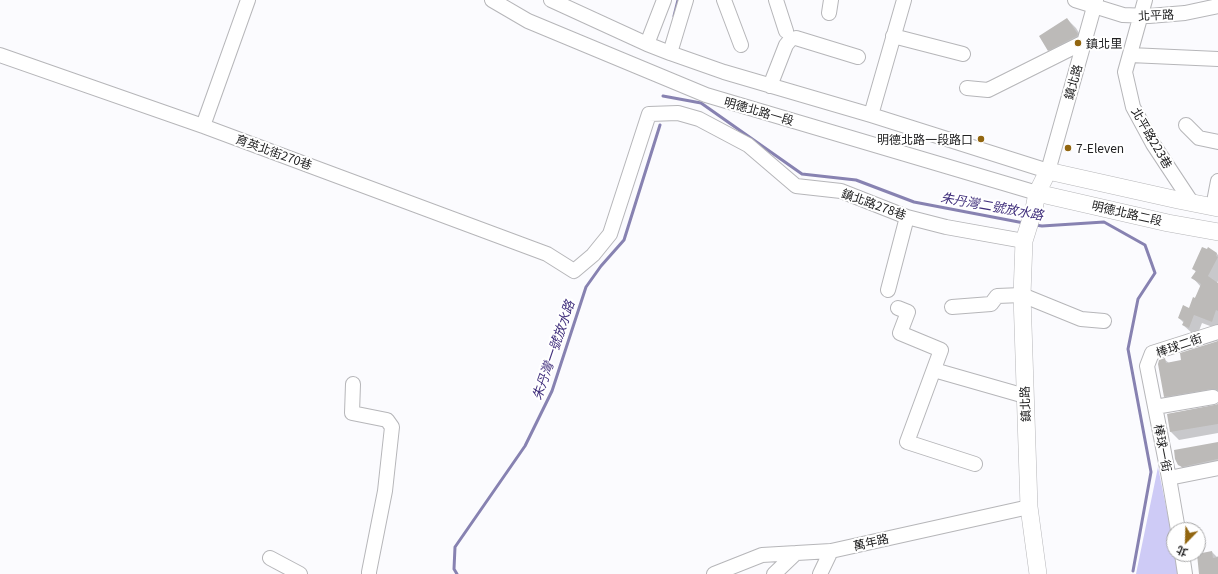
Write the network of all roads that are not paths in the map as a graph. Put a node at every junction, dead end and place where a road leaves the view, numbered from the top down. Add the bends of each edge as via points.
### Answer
1 (248, 0) edge
2 (492, 0) edge
3 (551, 0) edge
4 (664, 0) edge
5 (686, 0) edge
6 (724, 0) edge
7 (776, 0) edge
8 (904, 0) edge
9 (1075, 0) edge
10 (1145, 0) edge
11 (1093, 2) edge
12 (1218, 6) edge
13 (1141, 16) junction
14 (786, 31) dead end
15 (893, 36) junction
16 (1084, 42) junction
17 (647, 44) junction
18 (741, 46) dead end
19 (670, 53) junction
20 (963, 54) dead end
21 (0, 55) edge
22 (1130, 55) junction
23 (858, 57) dead end
24 (1218, 64) edge
25 (770, 86) junction
26 (967, 88) dead end
27 (649, 114) joint
28 (871, 115) junction
29 (1186, 125) dead end
30 (203, 126) junction
31 (1218, 142) edge
32 (1048, 171) junction
33 (1218, 181) edge
34 (1037, 193) junction
35 (1192, 203) junction
36 (1215, 207) edge
37 (907, 217) junction
38 (1218, 232) edge
39 (1026, 237) junction
40 (888, 290) dead end
41 (1022, 295) junction
42 (952, 307) dead end
43 (898, 308) dead end
44 (1104, 321) dead end
45 (1218, 332) edge
46 (1147, 366) joint
47 (934, 370) junction
48 (353, 384) dead end
49 (1024, 396) junction
50 (1213, 397) dead end
51 (1155, 407) junction
52 (975, 464) dead end
53 (1218, 468) edge
54 (1169, 478) junction
55 (1028, 507) junction
56 (1177, 522) edge
57 (832, 551) junction
58 (796, 553) junction
59 (270, 558) dead end
60 (1183, 562) edge
61 (300, 574) edge
62 (369, 574) edge
63 (714, 574) edge
64 (774, 574) edge
65 (820, 574) edge
66 (1038, 574) edge
67 (1185, 574) edge

1 - 30 street
2 - 34 street, 明德北路一段 via 528,21 706,95
3 - 17 street
4 - 17 street
5 - 19 street
6 - 18 street
7 - 14 street
8 - 15 street
9 - 11 street, 北平路
10 - 13 street, 北平路223巷
11 - 13 street, 北平路 via 1123,15
11 - 16 street, 鎮北路
12 - 13 street, 北平路 via 1185,13
13 - 22 street, 北平路223巷
15 - 20 street
15 - 28 street
16 - 26 street via 988,90
16 - 32 street, 鎮北路
17 - 19 street
19 - 25 street
21 - 30 street, 育英北街270巷
22 - 24 street
22 - 35 street, 北平路223巷 via 1125,72 1133,107 1153,144
23 - 25 street via 796,38 791,39 786,45
25 - 28 street
27 - 30 street, 育英北街270巷 via 610,234 593,255 574,271 547,254
27 - 37 street, 鎮北路278巷 via 678,112 699,119 748,145 796,186 841,191
28 - 32 street
29 - 31 street via 1199,138
32 - 34 main road, 鎮北路
32 - 35 main road, 明德北路二段
33 - 36 street
34 - 38 main road, 明德北路二段
34 - 39 main road, 鎮北路
35 - 36 main road, 明德北路二段
37 - 39 street, 鎮北路278巷 via 946,227
37 - 40 street
39 - 41 main road, 鎮北路
41 - 42 street via 997,296 991,304
41 - 44 street via 1081,319
41 - 49 main road, 鎮北路
43 - 47 street via 908,312 900,333 941,350
45 - 46 street, 棒球二街 via 1152,354
46 - 51 street, 棒球一街
47 - 49 street
47 - 52 street via 907,442
48 - 62 street via 352,413 387,420 392,426 385,491
49 - 55 main road, 鎮北路
50 - 51 street
51 - 54 street, 棒球一街
53 - 54 street
54 - 56 street, 棒球一街
55 - 57 street, 萬年路
55 - 66 main road, 鎮北路
57 - 58 street, 萬年路
57 - 65 street
58 - 63 street, 萬年路 via 762,555
58 - 64 street
59 - 61 street
60 - 67 street

